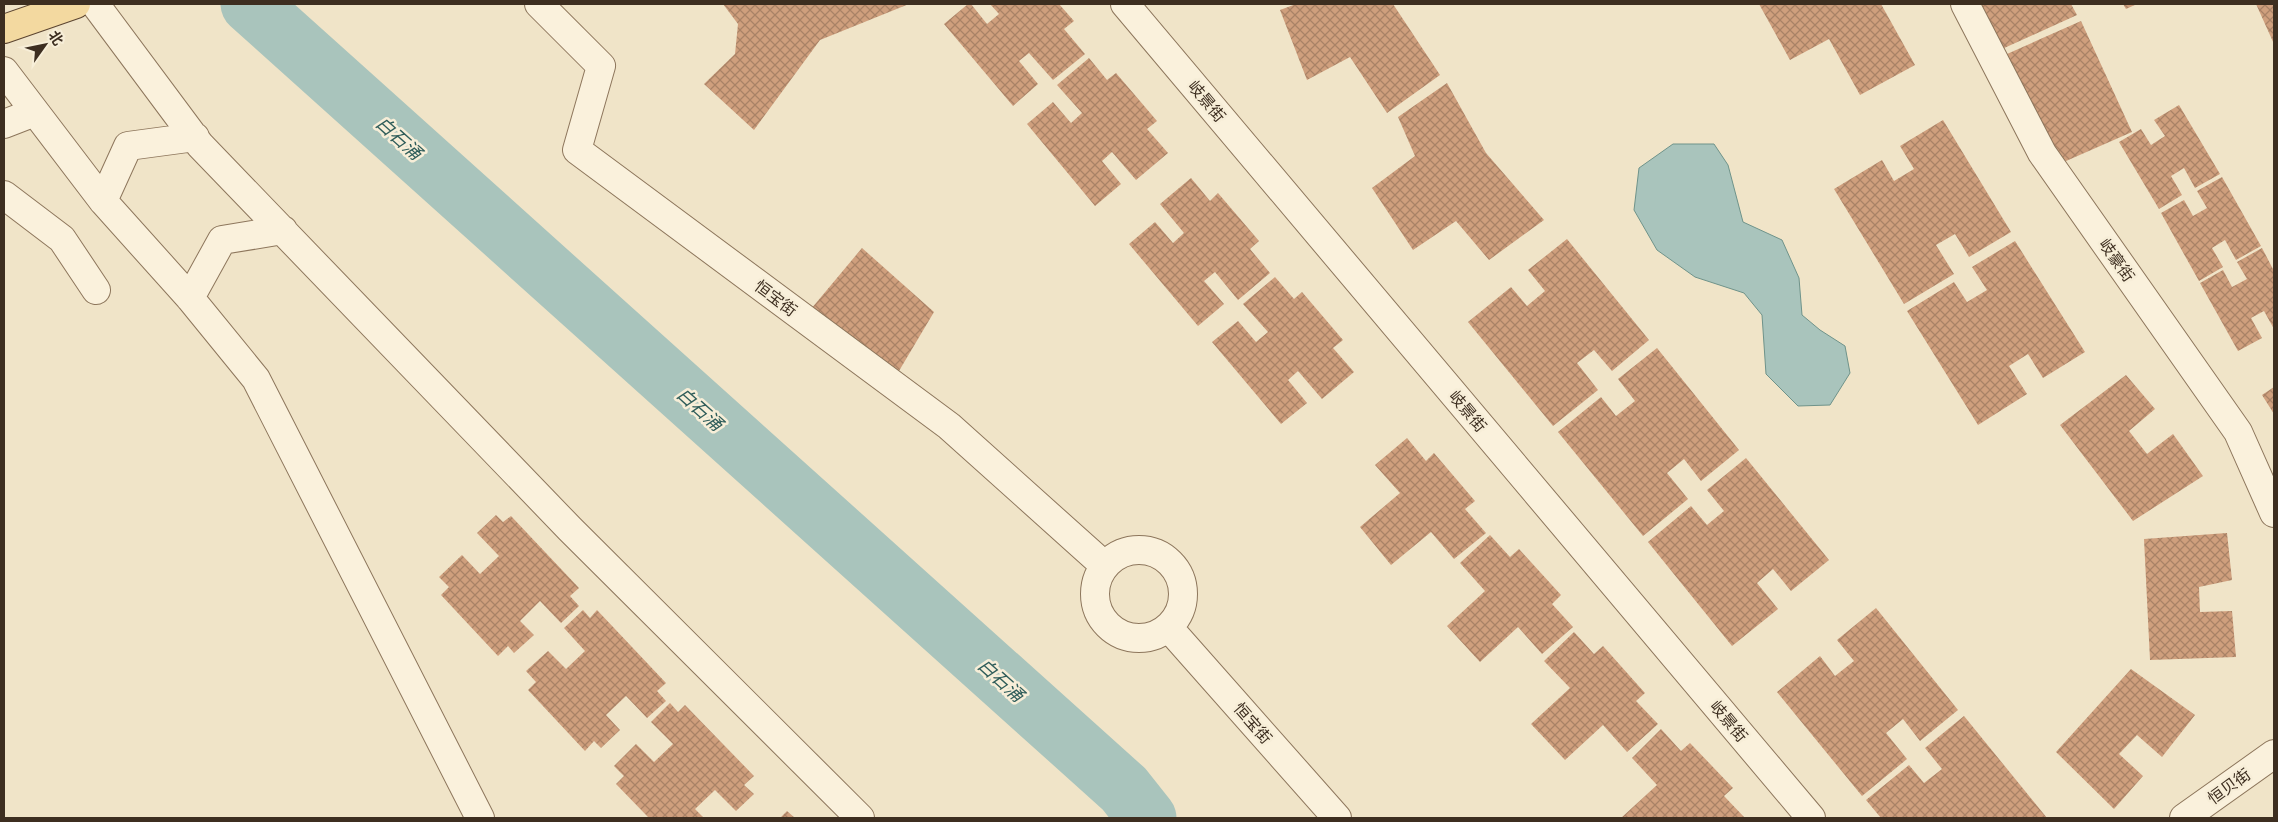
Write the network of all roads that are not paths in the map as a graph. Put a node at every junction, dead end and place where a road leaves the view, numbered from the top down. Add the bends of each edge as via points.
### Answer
1 (76, 4) edge
2 (95, 4) edge
3 (539, 4) edge
4 (1125, 4) edge
5 (1965, 4) edge
6 (4, 29) edge
7 (4, 71) edge
8 (35, 112) junction
9 (4, 124) edge
10 (195, 137) junction
11 (4, 194) edge
12 (103, 201) junction
13 (283, 230) junction
14 (96, 290) dead end
15 (190, 298) junction
16 (2274, 513) edge
17 (1105, 566) junction
18 (1168, 628) junction
19 (2274, 754) edge
20 (1802, 814) edge
21 (480, 818) edge
22 (860, 818) edge
23 (1337, 818) edge
24 (2184, 818) edge

1 - 6 main road
2 - 10 street
3 - 17 street, 恒宝街 via 601,66 577,150 949,426
4 - 20 street, 岐景街
5 - 16 street, 岐豪街 via 2042,153 2238,432
7 - 8 street
8 - 9 street
8 - 12 street
10 - 12 street via 128,146
10 - 13 street
11 - 14 street via 62,239
12 - 15 street
13 - 15 street via 222,240
13 - 22 street via 570,529
15 - 21 street via 256,379
17 - 18 street via 1097,578 1094,593 1097,607 1109,626 1127,637 1142,639 1156,636
17 - 18 street via 1116,556 1144,550 1158,554 1169,563 1183,588 1178,616
18 - 23 street, 恒宝街
19 - 24 street, 恒贝街

